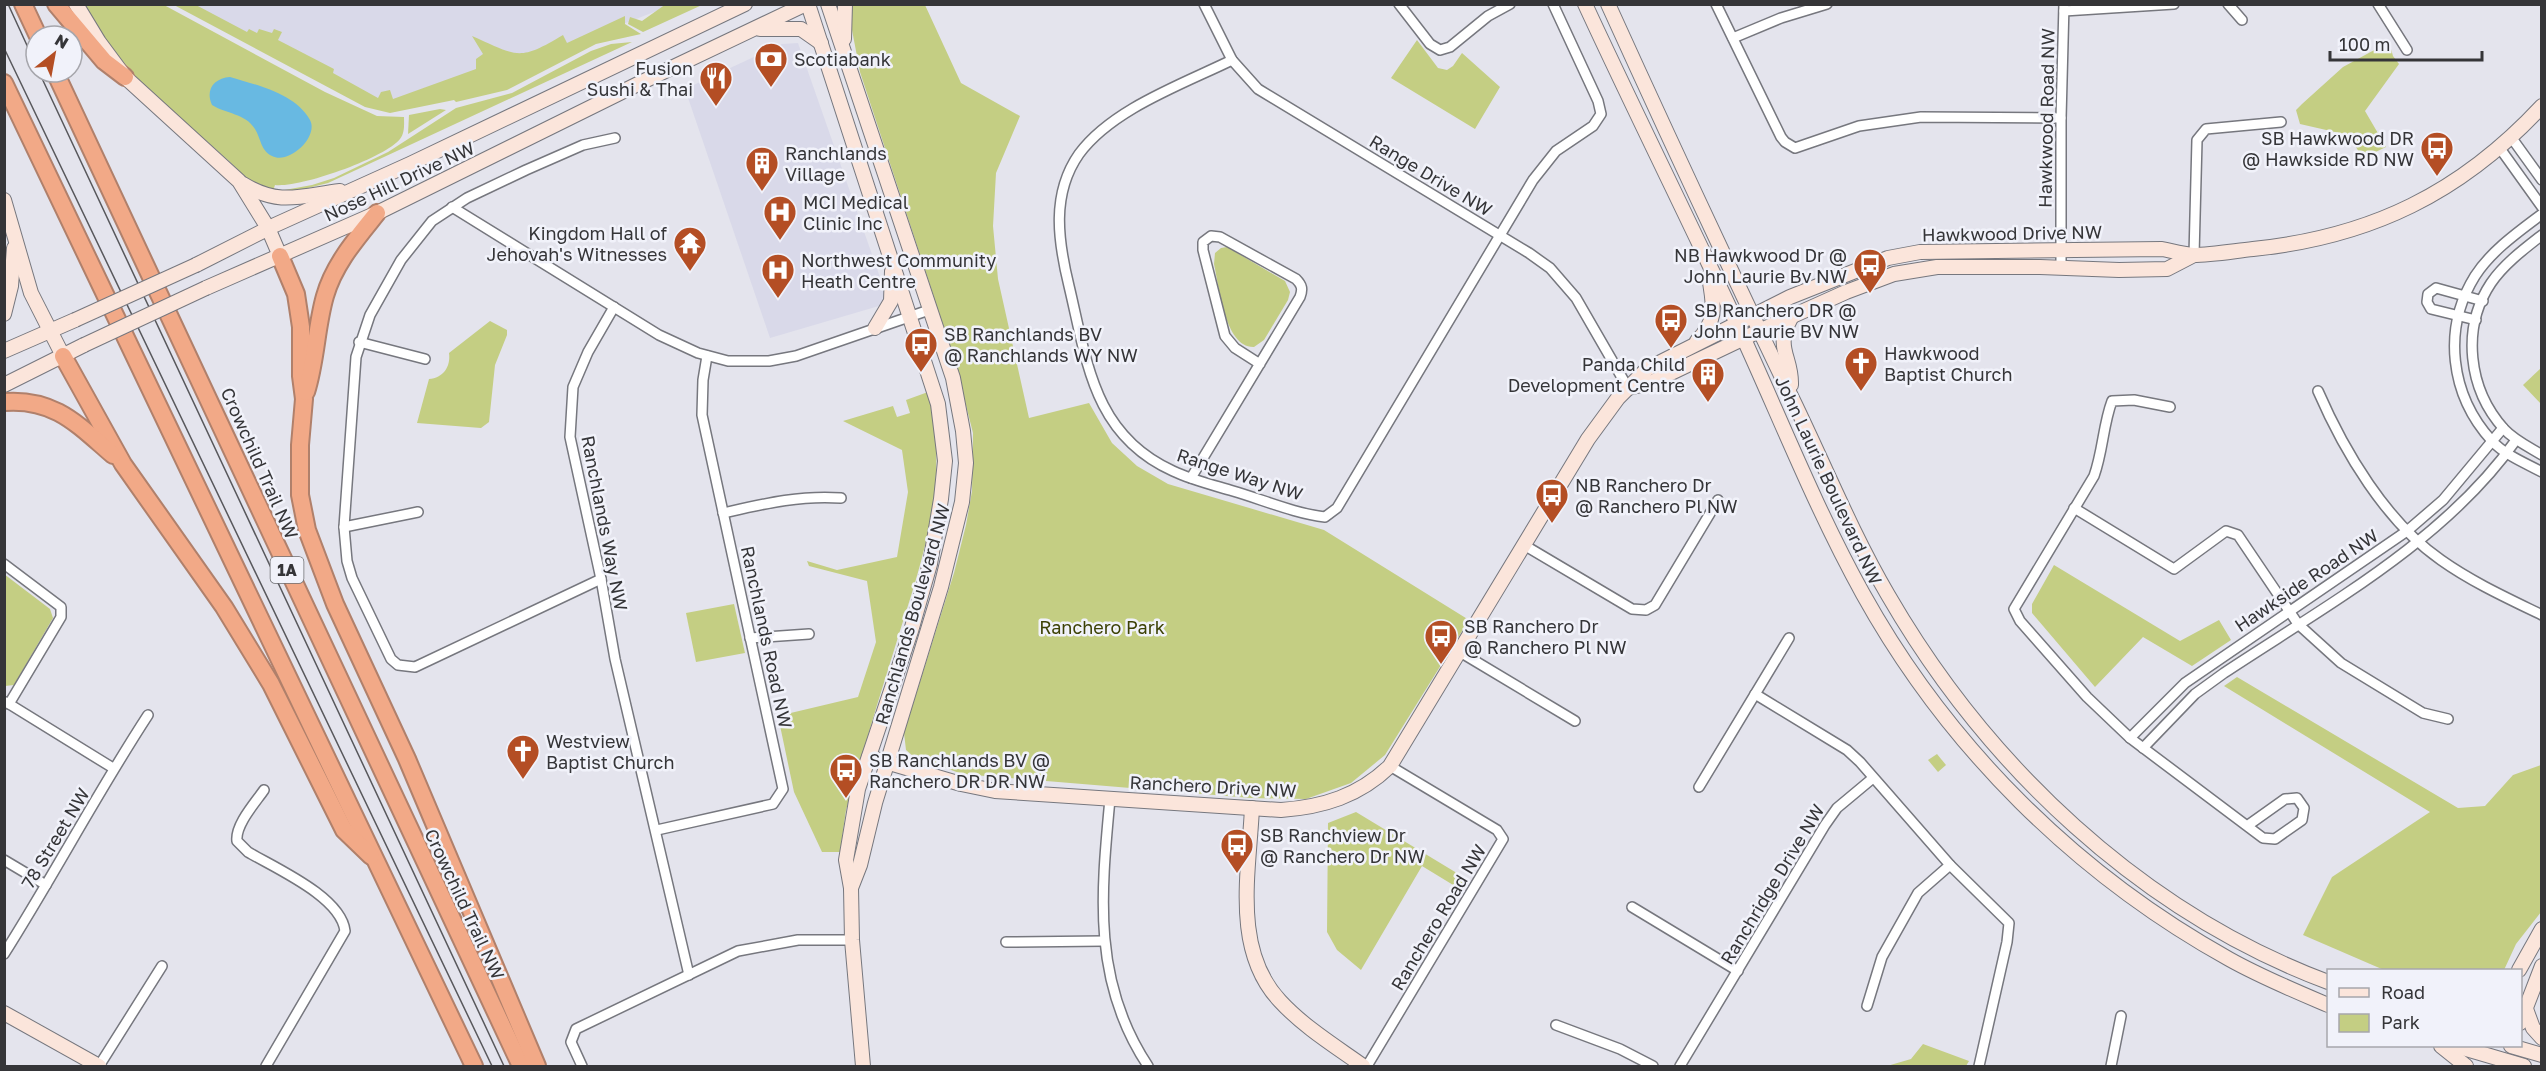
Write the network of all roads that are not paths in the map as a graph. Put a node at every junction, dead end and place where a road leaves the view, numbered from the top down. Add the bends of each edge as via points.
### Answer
1 (23, 4) edge
2 (56, 4) edge
3 (76, 4) edge
4 (736, 4) edge
5 (745, 4) edge
6 (807, 4) edge
7 (828, 4) edge
8 (845, 4) edge
9 (1204, 4) edge
10 (1399, 4) edge
11 (1510, 4) edge
12 (1553, 4) edge
13 (1585, 4) edge
14 (1608, 4) edge
15 (1716, 4) edge
16 (1827, 4) edge
17 (2174, 4) edge
18 (2228, 4) edge
19 (2378, 4) edge
20 (2064, 8) edge
21 (725, 14) junction
22 (2242, 20) dead end
23 (32, 24) edge
24 (752, 30) junction
25 (1733, 38) junction
26 (821, 43) junction
27 (844, 50) junction
28 (2407, 50) dead end
29 (1232, 60) junction
30 (125, 77) junction
31 (4, 83) edge
32 (61, 84) edge
33 (2541, 106) edge
34 (2061, 117) junction
35 (2281, 122) dead end
36 (2511, 137) junction
37 (615, 138) dead end
38 (2499, 147) junction
39 (2541, 180) edge
40 (238, 182) junction
41 (356, 189) junction
42 (4, 200) edge
43 (452, 207) junction
44 (2541, 207) edge
45 (377, 213) junction
46 (2541, 214) edge
47 (268, 228) junction
48 (14, 234) junction
49 (2541, 235) edge
50 (1500, 236) junction
51 (2061, 249) junction
52 (2194, 255) junction
53 (280, 256) junction
54 (1888, 258) junction
55 (1706, 259) junction
56 (892, 260) junction
57 (2061, 267) junction
58 (1894, 274) junction
59 (2464, 295) junction
60 (2483, 301) junction
61 (614, 307) junction
62 (929, 310) junction
63 (4, 314) edge
64 (2457, 315) junction
65 (1752, 316) junction
66 (911, 317) junction
67 (1791, 318) junction
68 (2476, 320) junction
69 (1737, 324) junction
70 (875, 328) junction
71 (51, 331) junction
72 (1759, 331) junction
73 (1743, 339) junction
74 (359, 342) junction
75 (1693, 345) junction
76 (4, 351) edge
77 (63, 356) junction
78 (707, 356) junction
79 (424, 359) dead end
80 (1260, 364) junction
81 (4, 385) edge
82 (1628, 388) junction
83 (2318, 391) dead end
84 (1790, 393) junction
85 (304, 399) junction
86 (4, 402) edge
87 (2170, 407) dead end
88 (2503, 428) junction
89 (2516, 440) junction
90 (2492, 441) junction
91 (2506, 453) junction
92 (2541, 455) edge
93 (123, 464) junction
94 (2541, 472) edge
95 (1191, 478) junction
96 (841, 498) dead end
97 (1718, 500) dead end
98 (2074, 508) junction
99 (418, 512) dead end
100 (723, 513) junction
101 (344, 527) junction
102 (2407, 531) junction
103 (2420, 542) junction
104 (1524, 545) junction
105 (4, 564) edge
106 (601, 579) junction
107 (2289, 611) junction
108 (2541, 615) edge
109 (2298, 624) junction
110 (809, 634) dead end
111 (750, 638) junction
112 (1789, 638) dead end
113 (1460, 652) junction
114 (1755, 694) junction
115 (7, 702) edge
116 (148, 716) dead end
117 (2448, 719) dead end
118 (1575, 722) dead end
119 (2130, 738) junction
120 (2144, 748) junction
121 (869, 757) junction
122 (888, 762) junction
123 (1390, 766) junction
124 (113, 768) junction
125 (1873, 777) junction
126 (1699, 787) dead end
127 (264, 790) dead end
128 (1110, 799) junction
129 (1252, 808) junction
130 (2247, 826) junction
131 (657, 830) junction
132 (4, 860) edge
133 (378, 863) junction
134 (1950, 865) junction
135 (46, 885) junction
136 (851, 888) junction
137 (1632, 908) dead end
138 (2541, 928) edge
139 (852, 940) junction
140 (1104, 941) junction
141 (1006, 942) dead end
142 (4, 954) edge
143 (162, 966) dead end
144 (2541, 966) edge
145 (2520, 969) edge
146 (1738, 971) junction
147 (689, 975) junction
148 (2327, 982) edge
149 (1867, 1005) dead end
150 (2327, 1005) edge
151 (2526, 1009) junction
152 (4, 1013) edge
153 (2121, 1016) dead end
154 (2522, 1018) edge
155 (1556, 1024) dead end
156 (2541, 1038) edge
157 (2441, 1047) edge
158 (2459, 1047) edge
159 (2512, 1047) edge
160 (2515, 1047) edge
161 (2541, 1055) edge
162 (2488, 1056) edge
163 (2506, 1064) edge
164 (99, 1066) edge
165 (266, 1066) edge
166 (474, 1066) edge
167 (521, 1066) edge
168 (537, 1066) edge
169 (582, 1066) edge
170 (864, 1066) edge
171 (1148, 1066) edge
172 (1365, 1066) edge
173 (1653, 1066) edge
174 (1680, 1066) edge
175 (1979, 1066) edge
176 (2111, 1066) edge
177 (2466, 1066) edge
178 (2524, 1066) edge

1 - 23 highway
2 - 30 highway via 104,61
3 - 30 main road
4 - 21 main road
5 - 21 main road, Nose Hill Drive NW
6 - 24 main road, Nose Hill Drive NW
6 - 26 main road, Ranchlands Boulevard NW
7 - 27 main road, Ranchlands Boulevard NW
8 - 27 main road
9 - 29 street, Range Drive NW
10 - 11 street via 1430,44 1440,50
12 - 50 street, Range Way NW via 1601,114 1593,126 1566,142 1544,165
13 - 55 main road, John Laurie Boulevard NW
14 - 65 main road, John Laurie Boulevard NW
15 - 25 street
16 - 25 street
17 - 20 street
18 - 22 street
19 - 28 street
20 - 34 street, Hawkwood Road NW
21 - 41 main road, Nose Hill Drive NW
24 - 26 main road via 801,29
24 - 45 main road, Nose Hill Drive NW
25 - 34 street via 1781,137 1796,148 1859,126 1922,117
26 - 56 main road, Ranchlands Boulevard NW
27 - 62 main road, Ranchlands Boulevard NW
29 - 50 street, Range Drive NW via 1251,83 1271,98
29 - 95 street, Range Way NW via 1127,112 1097,134 1079,154 1059,206 1060,251 1100,402 1125,438 1139,450
30 - 40 main road
31 - 133 highway, 1A
32 - 167 highway, Crowchild Trail NW / 1A
33 - 36 main road, Hawkwood Drive NW
34 - 51 street, Hawkwood Road NW
35 - 52 street via 2206,129 2197,140
36 - 38 main road, Hawkwood Drive NW
36 - 39 street
37 - 43 street via 583,145
38 - 44 street
38 - 52 main road, Hawkwood Drive NW via 2447,187 2392,215 2330,237
40 - 41 main road via 274,198
40 - 47 main road
41 - 47 main road, Nose Hill Drive NW
42 - 48 main road
43 - 61 street
43 - 74 street via 432,221 401,260
45 - 53 main road, Nose Hill Drive NW
45 - 85 highway via 343,256 325,295
46 - 59 street via 2486,263
47 - 53 main road
47 - 71 main road, Nose Hill Drive NW, bridge
48 - 63 main road via 11,286
48 - 71 main road via 31,294
49 - 60 street via 2491,283
50 - 82 street, Range Drive NW via 1543,263 1567,286
50 - 95 street, Range Way NW via 1332,513 1318,516
51 - 52 main road, Hawkwood Drive NW via 2162,249
51 - 54 main road, Hawkwood Drive NW via 1941,250
51 - 57 street, Hawkwood Road NW
52 - 57 main road, Hawkwood Drive NW via 2167,269
53 - 77 main road, Nose Hill Drive NW, bridge
53 - 85 highway via 296,294
54 - 58 main road
54 - 65 main road, Hawkwood Drive NW
55 - 69 main road, John Laurie Boulevard NW
55 - 75 main road via 1713,314 1705,333
56 - 66 main road, Ranchlands Boulevard NW
56 - 70 main road via 891,301
57 - 58 main road, Hawkwood Drive NW via 1937,267
58 - 67 main road, Hawkwood Drive NW
59 - 60 street
59 - 64 street
59 - 64 street via 2436,288 2427,298 2431,309
60 - 68 street
61 - 78 street via 676,344
61 - 106 street, Ranchlands Way NW via 580,368 571,399 574,466
62 - 66 street
62 - 122 main road, Ranchlands Boulevard NW via 953,378 966,462 962,502 941,586
64 - 68 street
64 - 90 street via 2453,353 2456,373 2464,396
65 - 69 main road, Hawkwood Drive NW
65 - 72 main road, John Laurie Boulevard NW
66 - 70 street
66 - 121 main road, Ranchlands Boulevard NW via 938,404 945,461 930,564
67 - 72 main road, Hawkwood Drive NW
67 - 84 main road via 1783,335
68 - 88 street via 2472,356 2475,378
69 - 73 main road, John Laurie Boulevard NW
69 - 75 main road, Ranchero Drive NW
70 - 78 street via 796,356 769,361 744,363
71 - 76 main road, Nose Hill Drive NW
71 - 77 main road
72 - 73 main road, Hawkwood Drive NW
72 - 84 main road, John Laurie Boulevard NW
73 - 82 main road via 1650,383
73 - 150 main road, John Laurie Boulevard NW via 1838,547 1865,597 1925,690 1970,747 2047,829 2140,903 2230,959
74 - 79 street
74 - 101 street
75 - 82 main road, Ranchero Drive NW via 1647,369
77 - 81 main road, Nose Hill Drive NW
77 - 93 highway
78 - 100 street, Ranchlands Road NW via 702,415
80 - 80 street via 1300,297 1300,283 1220,237 1208,237 1203,250 1225,336 1235,348
80 - 95 street
82 - 104 main road, Ranchero Drive NW via 1588,439
83 - 102 street via 2336,432 2391,514
84 - 148 main road, John Laurie Boulevard NW via 1862,549 1918,645 2026,780 2104,852 2153,888 2257,950
85 - 168 highway via 300,495 307,530 335,604
86 - 93 highway via 39,405 66,415
87 - 98 street via 2134,400 2112,401 2094,476
88 - 89 street
88 - 90 street, Hawkside Road NW
89 - 91 street, Hawkside Road NW
89 - 92 street
90 - 91 street
90 - 102 street, Hawkside Road NW via 2443,500
91 - 94 street
91 - 103 street, Hawkside Road NW
93 - 133 highway via 224,607 271,684 344,830
96 - 100 street via 786,499
97 - 104 street via 1655,605 1646,610 1632,609
98 - 107 street via 2174,569 2226,531 2238,535
98 - 119 street via 2014,609 2020,621 2087,697
99 - 101 street
100 - 111 street, Ranchlands Road NW
101 - 106 street via 352,578 391,659 406,667 415,667
102 - 103 street
102 - 107 street, Hawkside Road NW
103 - 108 street via 2478,582
103 - 109 street, Hawkside Road NW
104 - 113 main road, Ranchero Drive NW
105 - 115 street via 61,607 61,617
106 - 131 street, Ranchlands Way NW via 615,659
107 - 109 street
107 - 119 street, Hawkside Road NW via 2185,683
109 - 117 street via 2341,663 2423,713
109 - 120 street, Hawkside Road NW via 2195,694
110 - 111 street
111 - 131 street, Ranchlands Road NW via 782,794 773,804
112 - 114 street
113 - 118 street
113 - 123 main road, Ranchero Drive NW
114 - 125 street via 1846,750
114 - 126 street
115 - 124 street
116 - 124 street, 78 Street NW
119 - 120 street
120 - 130 street
121 - 122 main road, Ranchero Drive NW
121 - 136 main road, Ranchlands Boulevard NW via 849,832 846,860
122 - 128 main road, Ranchero Drive NW via 981,789
122 - 136 main road, Ranchlands Boulevard NW
123 - 129 main road, Ranchero Drive NW via 1364,786 1322,806
123 - 172 street, Ranchero Road NW via 1497,830 1503,839
124 - 135 street, 78 Street NW
125 - 134 street
125 - 146 street, Ranchridge Drive NW via 1837,808 1825,825
127 - 165 street via 240,828 237,841 248,852 329,901 340,915 345,931
128 - 129 main road, Ranchero Drive NW
128 - 140 street via 1103,873
129 - 172 main road via 1247,923 1258,969 1294,1015
130 - 130 street via 2263,838 2275,839 2302,820 2304,808 2297,798 2284,798
131 - 147 street, Ranchlands Way NW
132 - 135 street
133 - 166 highway, 1A
134 - 149 street via 1918,893 1882,957
134 - 175 street via 2009,923
135 - 142 street, 78 Street NW
136 - 139 main road, Ranchlands Boulevard NW
137 - 146 street
138 - 145 main road
139 - 147 street via 798,940 753,947
139 - 170 main road, Ranchlands Boulevard NW
140 - 141 street
140 - 171 street via 1107,969 1120,1010
143 - 164 street
144 - 151 main road
146 - 174 street, Ranchridge Drive NW
147 - 169 street via 576,1029 571,1042
151 - 154 main road
151 - 156 main road
152 - 164 main road
153 - 176 street
155 - 173 street
157 - 177 main road
158 - 162 main road
159 - 163 main road
160 - 161 main road
162 - 163 main road
163 - 178 main road

